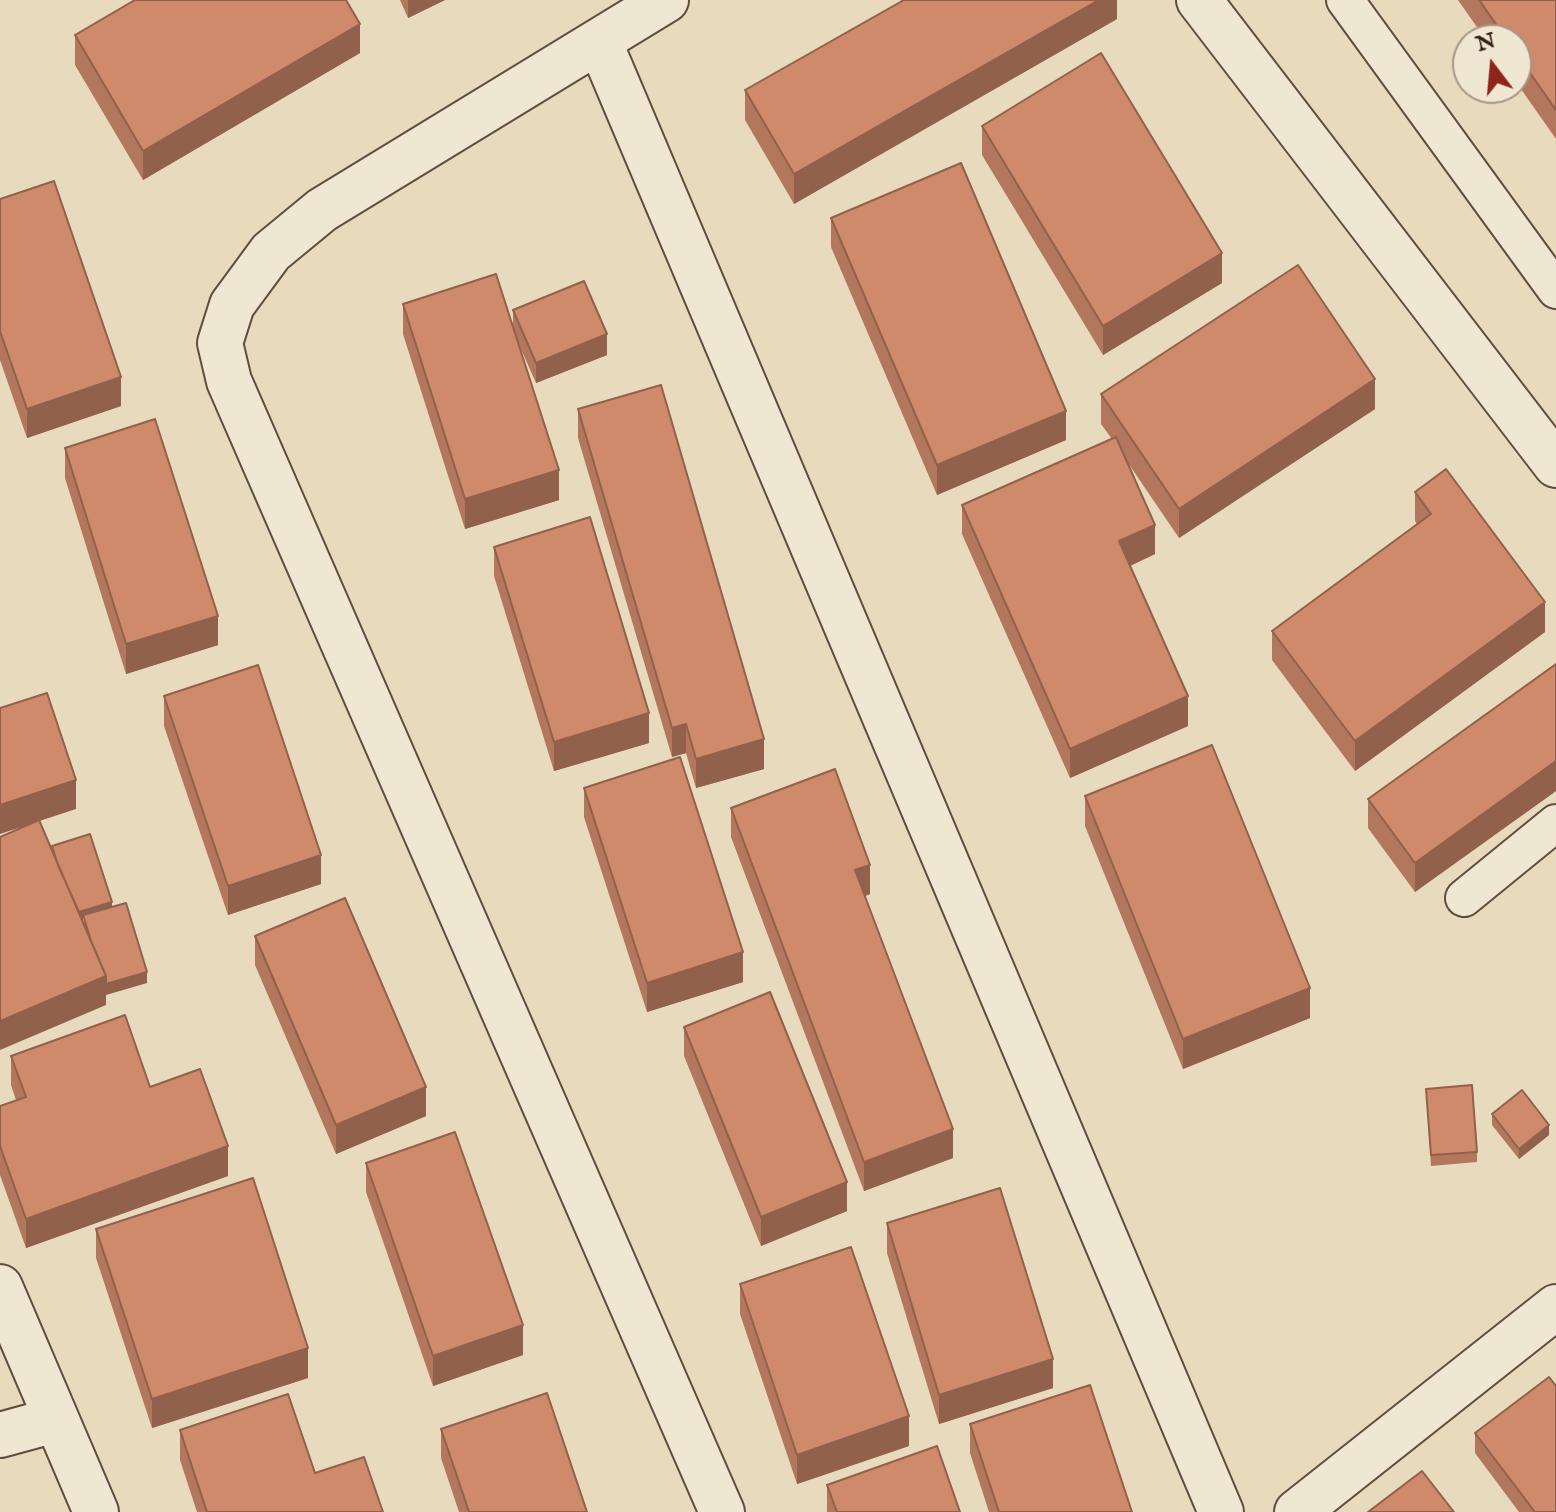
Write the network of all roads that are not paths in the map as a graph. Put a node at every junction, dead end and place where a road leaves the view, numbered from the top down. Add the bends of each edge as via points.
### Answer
1 (666, 0) edge
2 (1199, 0) edge
3 (1345, 0) edge
4 (600, 43) junction
5 (1556, 290) edge
6 (1556, 465) edge
7 (1556, 823) edge
8 (1464, 898) dead end
9 (0, 1287) edge
10 (1556, 1307) edge
11 (55, 1420) junction
12 (0, 1435) edge
13 (96, 1512) edge
14 (722, 1512) edge
15 (1221, 1512) edge
16 (1297, 1512) edge

1 - 4 street
2 - 6 street
3 - 5 lane
4 - 14 street via 322,210 271,252 232,305 220,343 229,381
4 - 15 street
7 - 8 lane
9 - 11 street
10 - 16 street
11 - 12 street
11 - 13 street

